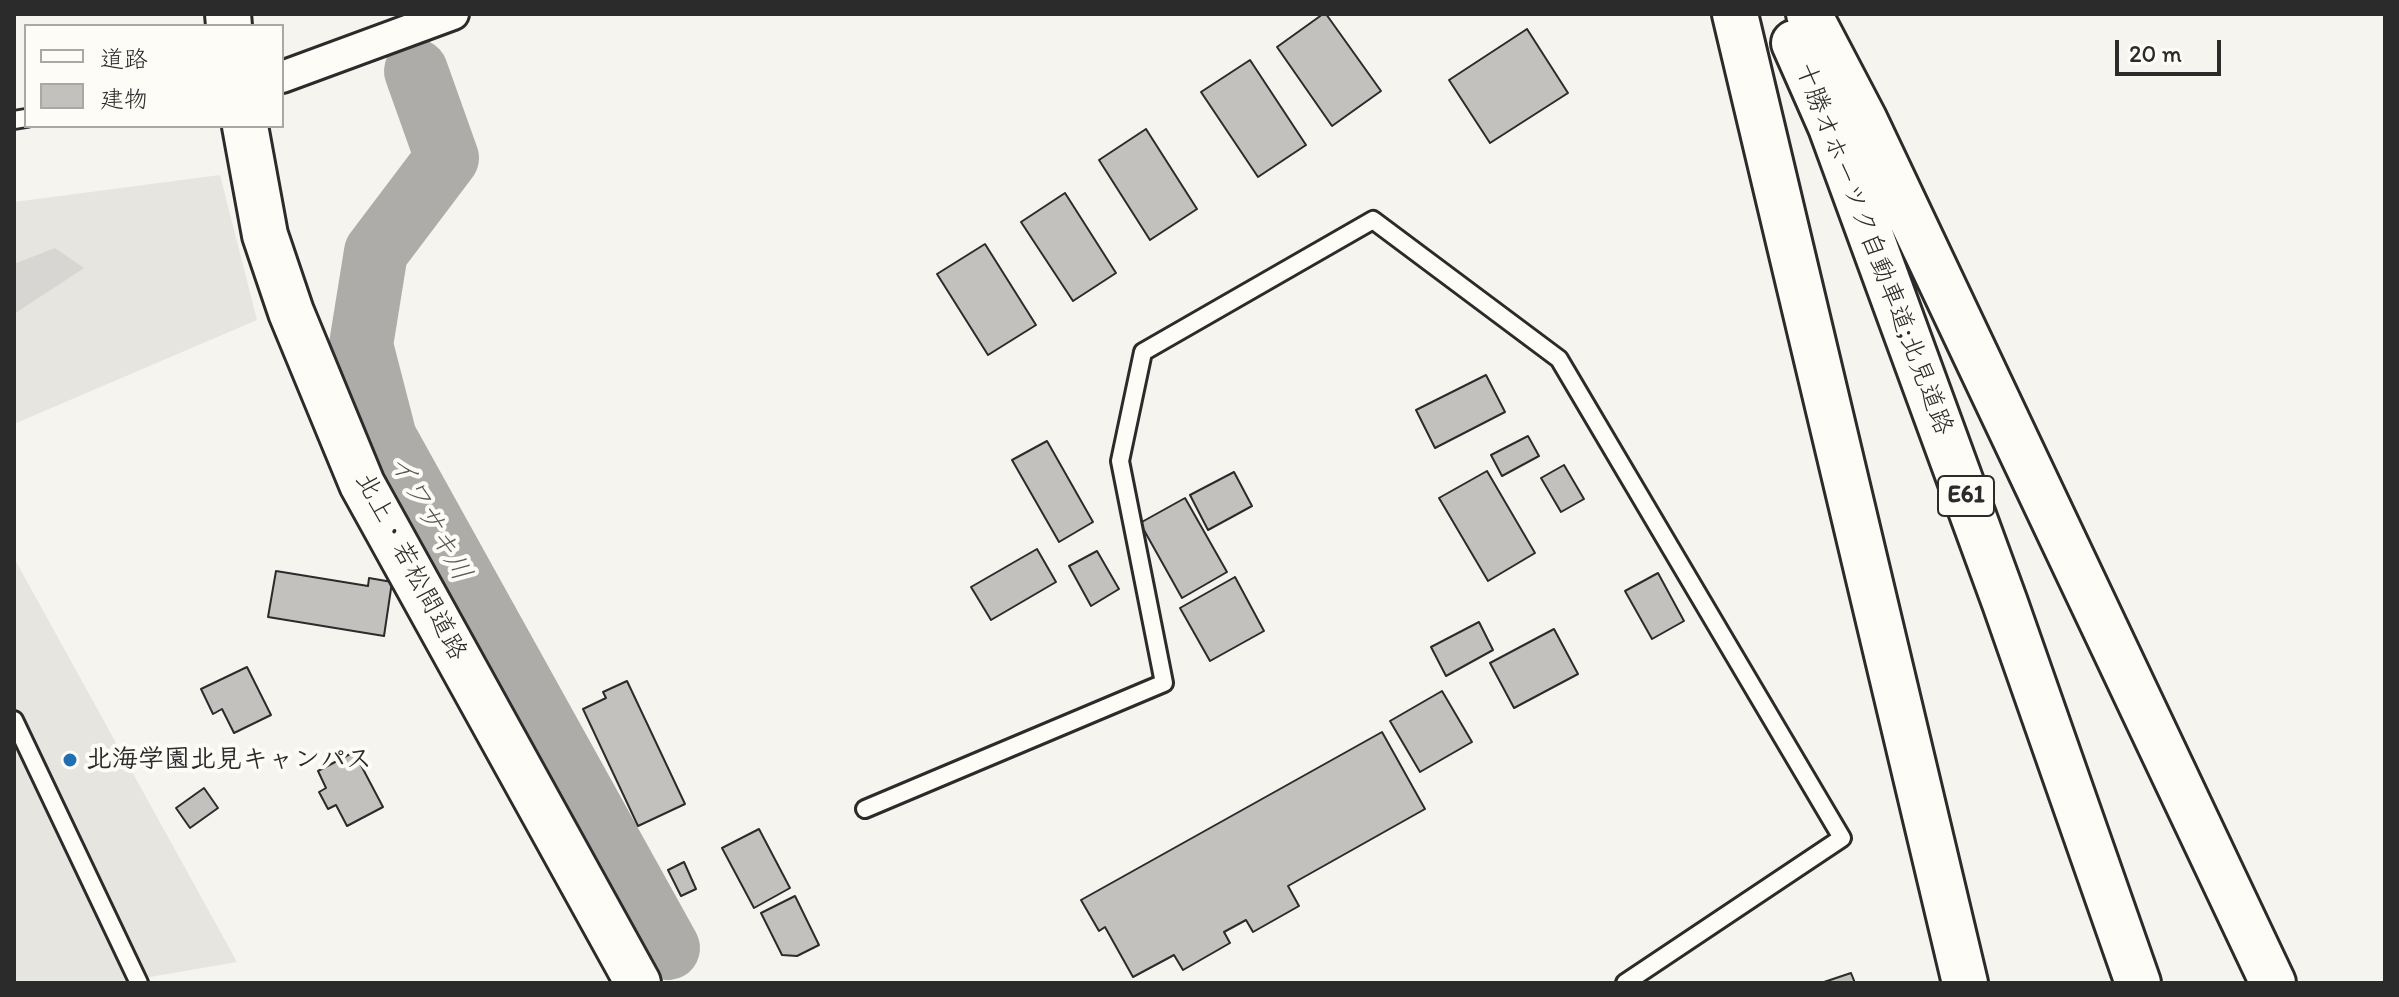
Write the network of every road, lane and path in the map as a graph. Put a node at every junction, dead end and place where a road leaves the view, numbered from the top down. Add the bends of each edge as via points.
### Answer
1 (453, 14) edge
2 (1735, 14) edge
3 (1781, 14) edge
4 (1809, 14) edge
5 (284, 76) edge
6 (245, 128) edge
7 (14, 720) edge
8 (865, 809) dead end
9 (139, 983) edge
10 (638, 983) edge
11 (1625, 983) edge
12 (1965, 983) edge
13 (2138, 983) edge
14 (2273, 983) edge

1 - 5 street
2 - 12 main road
3 - 13 main road, 十勝オホーツク自動車道;北見道路 / E61 via 1831,127
4 - 14 main road via 1864,119
6 - 10 main road, 北上・若松間道路 via 265,235 362,484
7 - 9 lane
8 - 11 lane via 1164,683 1120,461 1143,352 1373,220 1559,359 1842,838

